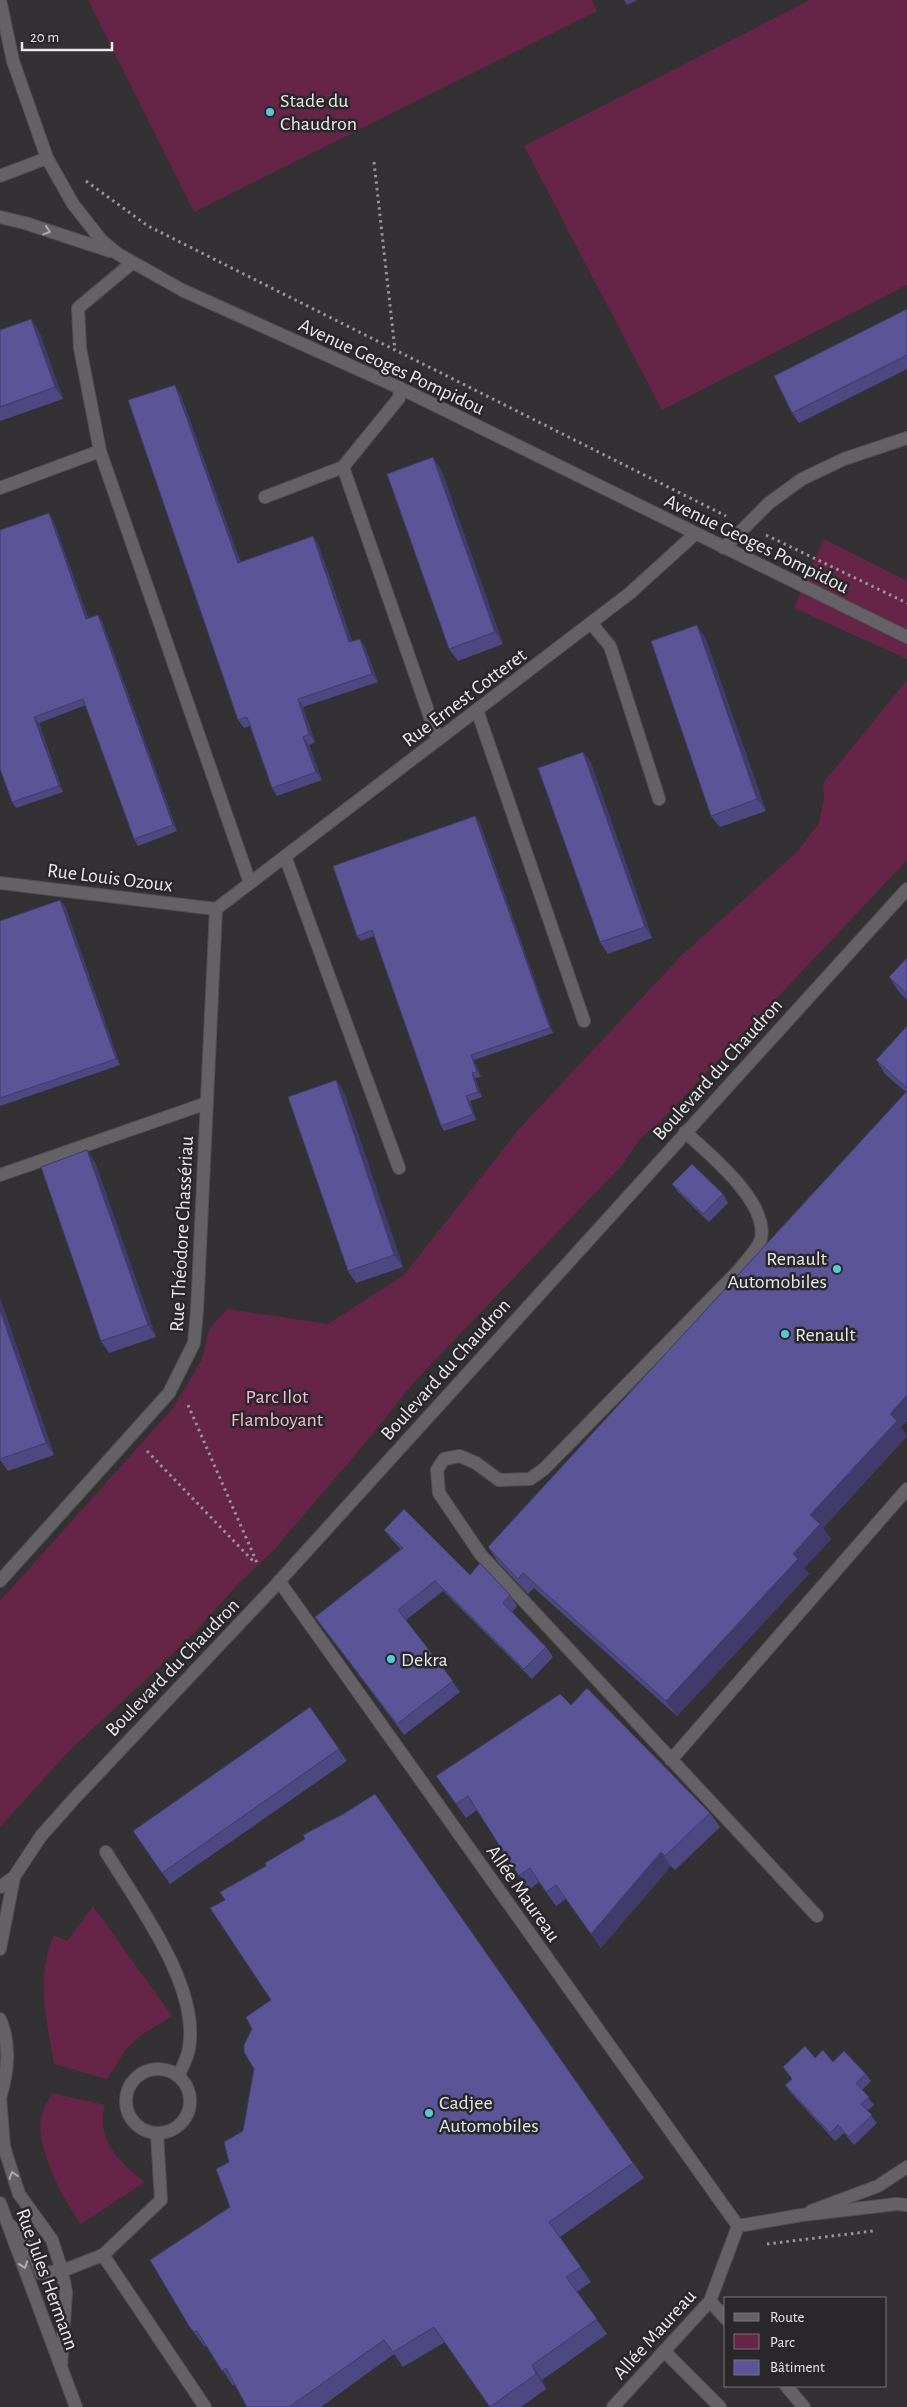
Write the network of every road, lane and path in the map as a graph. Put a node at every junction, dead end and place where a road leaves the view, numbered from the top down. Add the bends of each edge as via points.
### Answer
1 (0, 0) edge
2 (47, 158) junction
3 (374, 162) dead end
4 (0, 176) edge
5 (82, 177) dead end
6 (0, 218) edge
7 (118, 254) junction
8 (132, 263) junction
9 (395, 351) junction
10 (400, 388) junction
11 (907, 438) edge
12 (100, 451) junction
13 (343, 467) junction
14 (0, 488) edge
15 (265, 497) dead end
16 (746, 526) junction
17 (695, 534) junction
18 (724, 548) junction
19 (907, 603) edge
20 (591, 623) junction
21 (907, 637) edge
22 (477, 710) junction
23 (438, 740) junction
24 (659, 800) dead end
25 (286, 856) junction
26 (0, 883) edge
27 (250, 883) junction
28 (907, 889) edge
29 (216, 909) junction
30 (584, 1021) dead end
31 (207, 1104) junction
32 (685, 1132) junction
33 (399, 1168) dead end
34 (0, 1175) edge
35 (177, 1380) junction
36 (132, 1435) junction
37 (907, 1489) edge
38 (0, 1581) edge
39 (279, 1581) junction
40 (671, 1760) junction
41 (106, 1852) dead end
42 (14, 1877) junction
43 (0, 1886) edge
44 (817, 1916) dead end
45 (0, 1949) edge
46 (0, 2019) edge
47 (178, 2076) junction
48 (0, 2097) edge
49 (156, 2134) junction
50 (907, 2168) edge
51 (0, 2203) edge
52 (907, 2205) edge
53 (802, 2215) junction
54 (8, 2223) junction
55 (738, 2226) junction
56 (878, 2230) dead end
57 (772, 2245) dead end
58 (104, 2255) junction
59 (62, 2271) junction
60 (710, 2301) junction
61 (724, 2317) edge
62 (664, 2351) junction
63 (61, 2367) junction
64 (787, 2387) edge
65 (76, 2407) edge
66 (205, 2407) edge
67 (613, 2407) edge
68 (720, 2407) edge
69 (804, 2407) edge

1 - 2 street, Avenue Geoges Pompidou via 13,61
2 - 4 street
2 - 7 street, Avenue Geoges Pompidou via 72,204 102,241
3 - 9 path
5 - 9 path via 148,226
6 -> 7 street via 25,223
7 - 8 street, Avenue Geoges Pompidou
8 - 10 street, Avenue Geoges Pompidou via 182,290
8 - 12 street via 78,308 80,348
9 - 16 path
10 - 13 street via 399,398
10 - 17 street, Avenue Geoges Pompidou
11 - 16 street via 802,479 769,503
12 - 14 street
12 - 27 street
13 - 15 street
13 - 23 street
16 - 18 street
16 - 19 path
17 - 18 street, Avenue Geoges Pompidou
17 - 20 street, Rue Ernest Cotteret via 630,593
18 - 21 street, Avenue Geoges Pompidou
20 - 22 street, Rue Ernest Cotteret
20 - 24 street via 610,646
22 - 23 street, Rue Ernest Cotteret
22 - 30 street
23 - 25 street, Rue Ernest Cotteret
25 - 27 street, Rue Ernest Cotteret
25 - 33 street
26 - 29 street, Rue Louis Ozoux
27 - 29 street, Rue Ernest Cotteret
28 - 32 street, Boulevard du Chaudron
29 - 31 street, Rue Théodore Chassériau
31 - 34 street
31 - 35 street, Rue Théodore Chassériau via 194,1343
32 - 39 street, Boulevard du Chaudron
32 - 40 street via 724,1166 753,1205 761,1226 760,1240 739,1270 544,1469 530,1479 498,1480 476,1462 460,1456 444,1459 437,1470 439,1493 481,1555
35 - 36 street, Rue Théodore Chassériau
35 - 36 path via 258,1565
36 - 38 street, Rue Théodore Chassériau
37 - 40 street
39 - 42 street, Boulevard du Chaudron via 72,1800 41,1836
39 - 55 street, Allée Maureau
40 - 44 street
41 - 47 street via 180,1981 189,2010 189,2048
42 - 43 street, Boulevard du Chaudron
42 - 45 street, Boulevard du Chaudron
46 - 48 street, Rue Jules Hermann via 8,2064
47 - 49 street via 189,2095 185,2118 173,2129
47 - 49 street via 158,2069 147,2071 138,2076 127,2095 126,2106 136,2125
59 -> 48 street, Rue Jules Hermann via 52,2240 19,2194 4,2147
49 - 58 street via 161,2200
50 - 53 street via 878,2186
51 - 54 street, Rue Jules Hermann
52 - 53 street
53 - 55 street
54 - 59 street via 36,2257 41,2273
54 -> 63 street, Rue Jules Hermann
55 - 60 street, Allée Maureau
56 - 57 path
58 - 59 street
58 - 66 street
59 - 63 street, Rue Jules Hermann via 66,2292
60 - 61 street
60 - 62 street, Allée Maureau
62 - 67 street, Allée Maureau
62 - 68 street
63 - 65 street, Rue Jules Hermann
64 - 69 street

